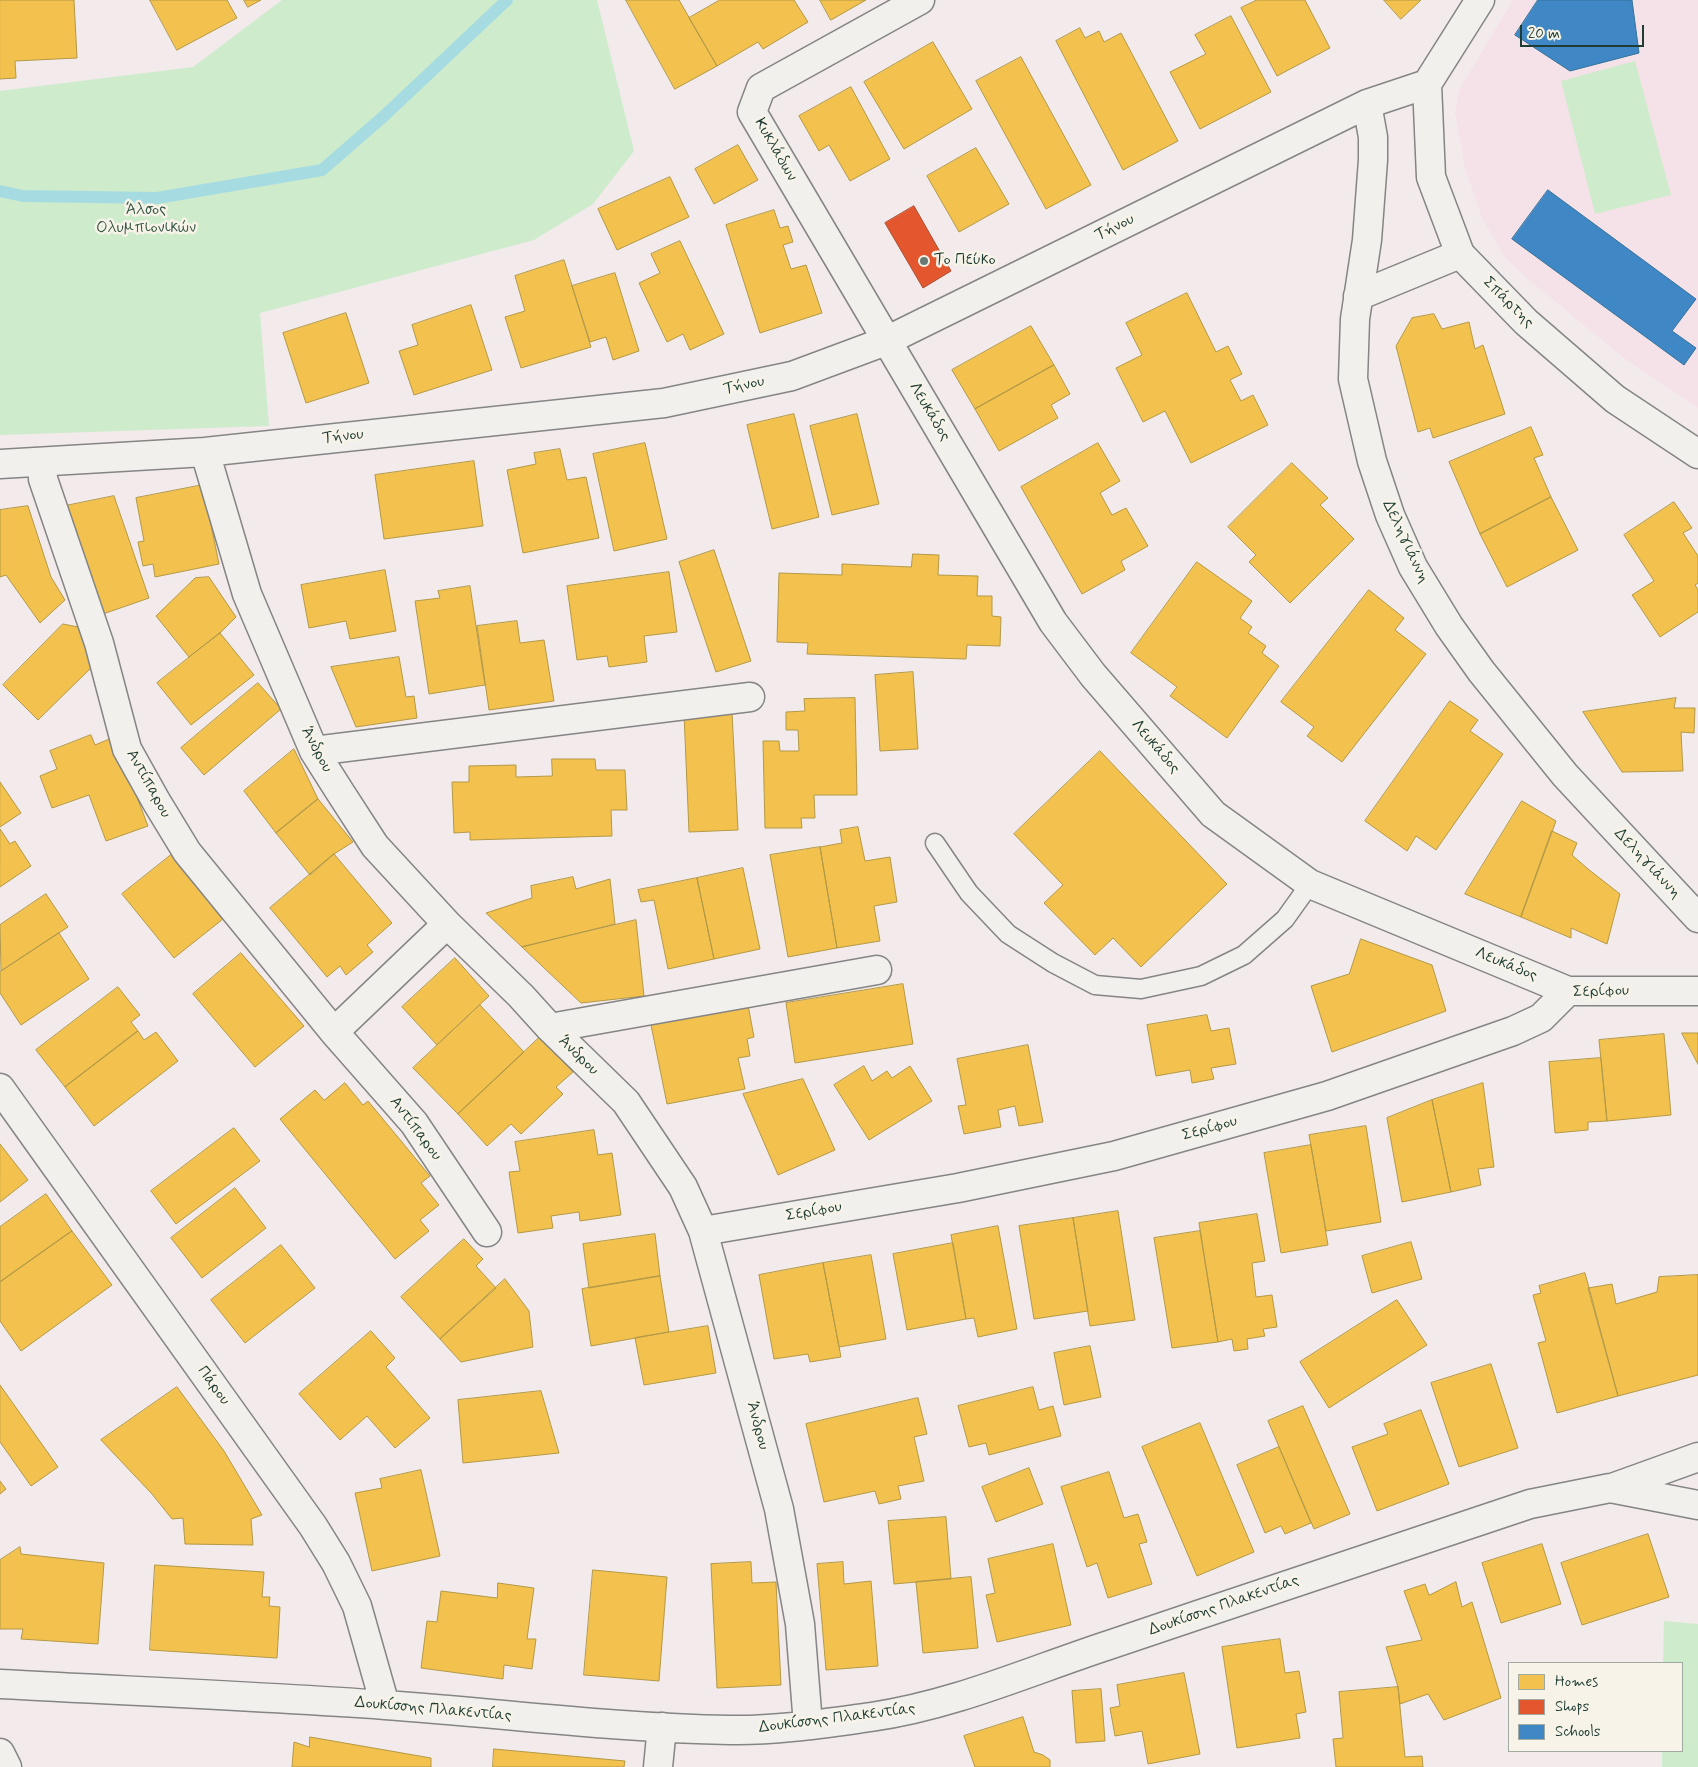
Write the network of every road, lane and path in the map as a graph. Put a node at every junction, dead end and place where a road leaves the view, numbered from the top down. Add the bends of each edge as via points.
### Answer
1 (920, 0) edge
2 (1480, 0) edge
3 (1427, 84) junction
4 (1367, 104) junction
5 (1460, 254) junction
6 (1358, 296) junction
7 (886, 341) junction
8 (205, 452) junction
9 (1698, 454) edge
10 (42, 462) junction
11 (0, 464) edge
12 (750, 697) dead end
13 (314, 750) junction
14 (935, 843) dead end
15 (1310, 884) junction
16 (1698, 918) edge
17 (447, 924) junction
18 (877, 970) dead end
19 (1568, 990) junction
20 (1698, 991) edge
21 (550, 1028) junction
22 (334, 1032) junction
23 (0, 1088) edge
24 (703, 1231) junction
25 (487, 1232) dead end
26 (1698, 1457) edge
27 (1610, 1488) junction
28 (1698, 1505) edge
29 (0, 1684) edge
30 (384, 1705) junction
31 (808, 1725) junction
32 (662, 1727) junction
33 (0, 1753) edge
34 (6, 1767) edge
35 (658, 1767) edge

1 - 7 street, Κυκλάδων via 761,88 752,112
2 - 3 street
3 - 4 street, Τήνου
3 - 5 street, Σπάρτης via 1431,177
4 - 6 street, Δεληγιάννη via 1373,160 1368,240
4 - 7 street, Τήνου
5 - 6 street
5 - 9 street, Σπάρτης via 1526,322 1615,399
6 - 16 street, Δεληγιάννη via 1353,379 1372,461 1390,515 1413,568 1448,626 1481,671 1578,789
7 - 8 street, Τήνου via 792,376 664,403
7 - 15 street, Λευκάδος via 1053,622 1093,675 1213,814
8 - 10 street, Τήνου
8 - 13 street, Άνδρου via 247,594
10 - 11 street, Τήνου
10 - 22 street, Αντίπαρου via 43,479 99,643 127,749 187,852
12 - 13 street
13 - 17 street, Άνδρου via 376,846
14 - 15 lane via 969,894 1008,934 1053,963 1105,986 1141,989 1166,984 1200,976 1244,955 1285,919
15 - 19 street, Λευκάδος
17 - 21 street, Άνδρου
17 - 22 street
18 - 21 street
19 - 20 street, Σερίφου
19 - 24 street, Σερίφου via 1541,1018 1513,1031 1327,1096 1132,1151 958,1188
21 - 24 street, Άνδρου via 626,1102 683,1188
22 - 25 street, Αντίπαρου via 414,1123
23 - 30 street, Πάρου via 336,1562 357,1606
24 - 31 street, Άνδρου via 778,1509 800,1624
26 - 27 street
27 - 28 street, Δουκίσσης Πλακεντίας
27 - 31 street, Δουκίσσης Πλακεντίας via 1530,1504 929,1707
29 - 30 street, Δουκίσσης Πλακεντίας
30 - 32 street, Δουκίσσης Πλακεντίας
31 - 32 street, Δουκίσσης Πλακεντίας via 734,1730
32 - 35 street
33 - 34 street

